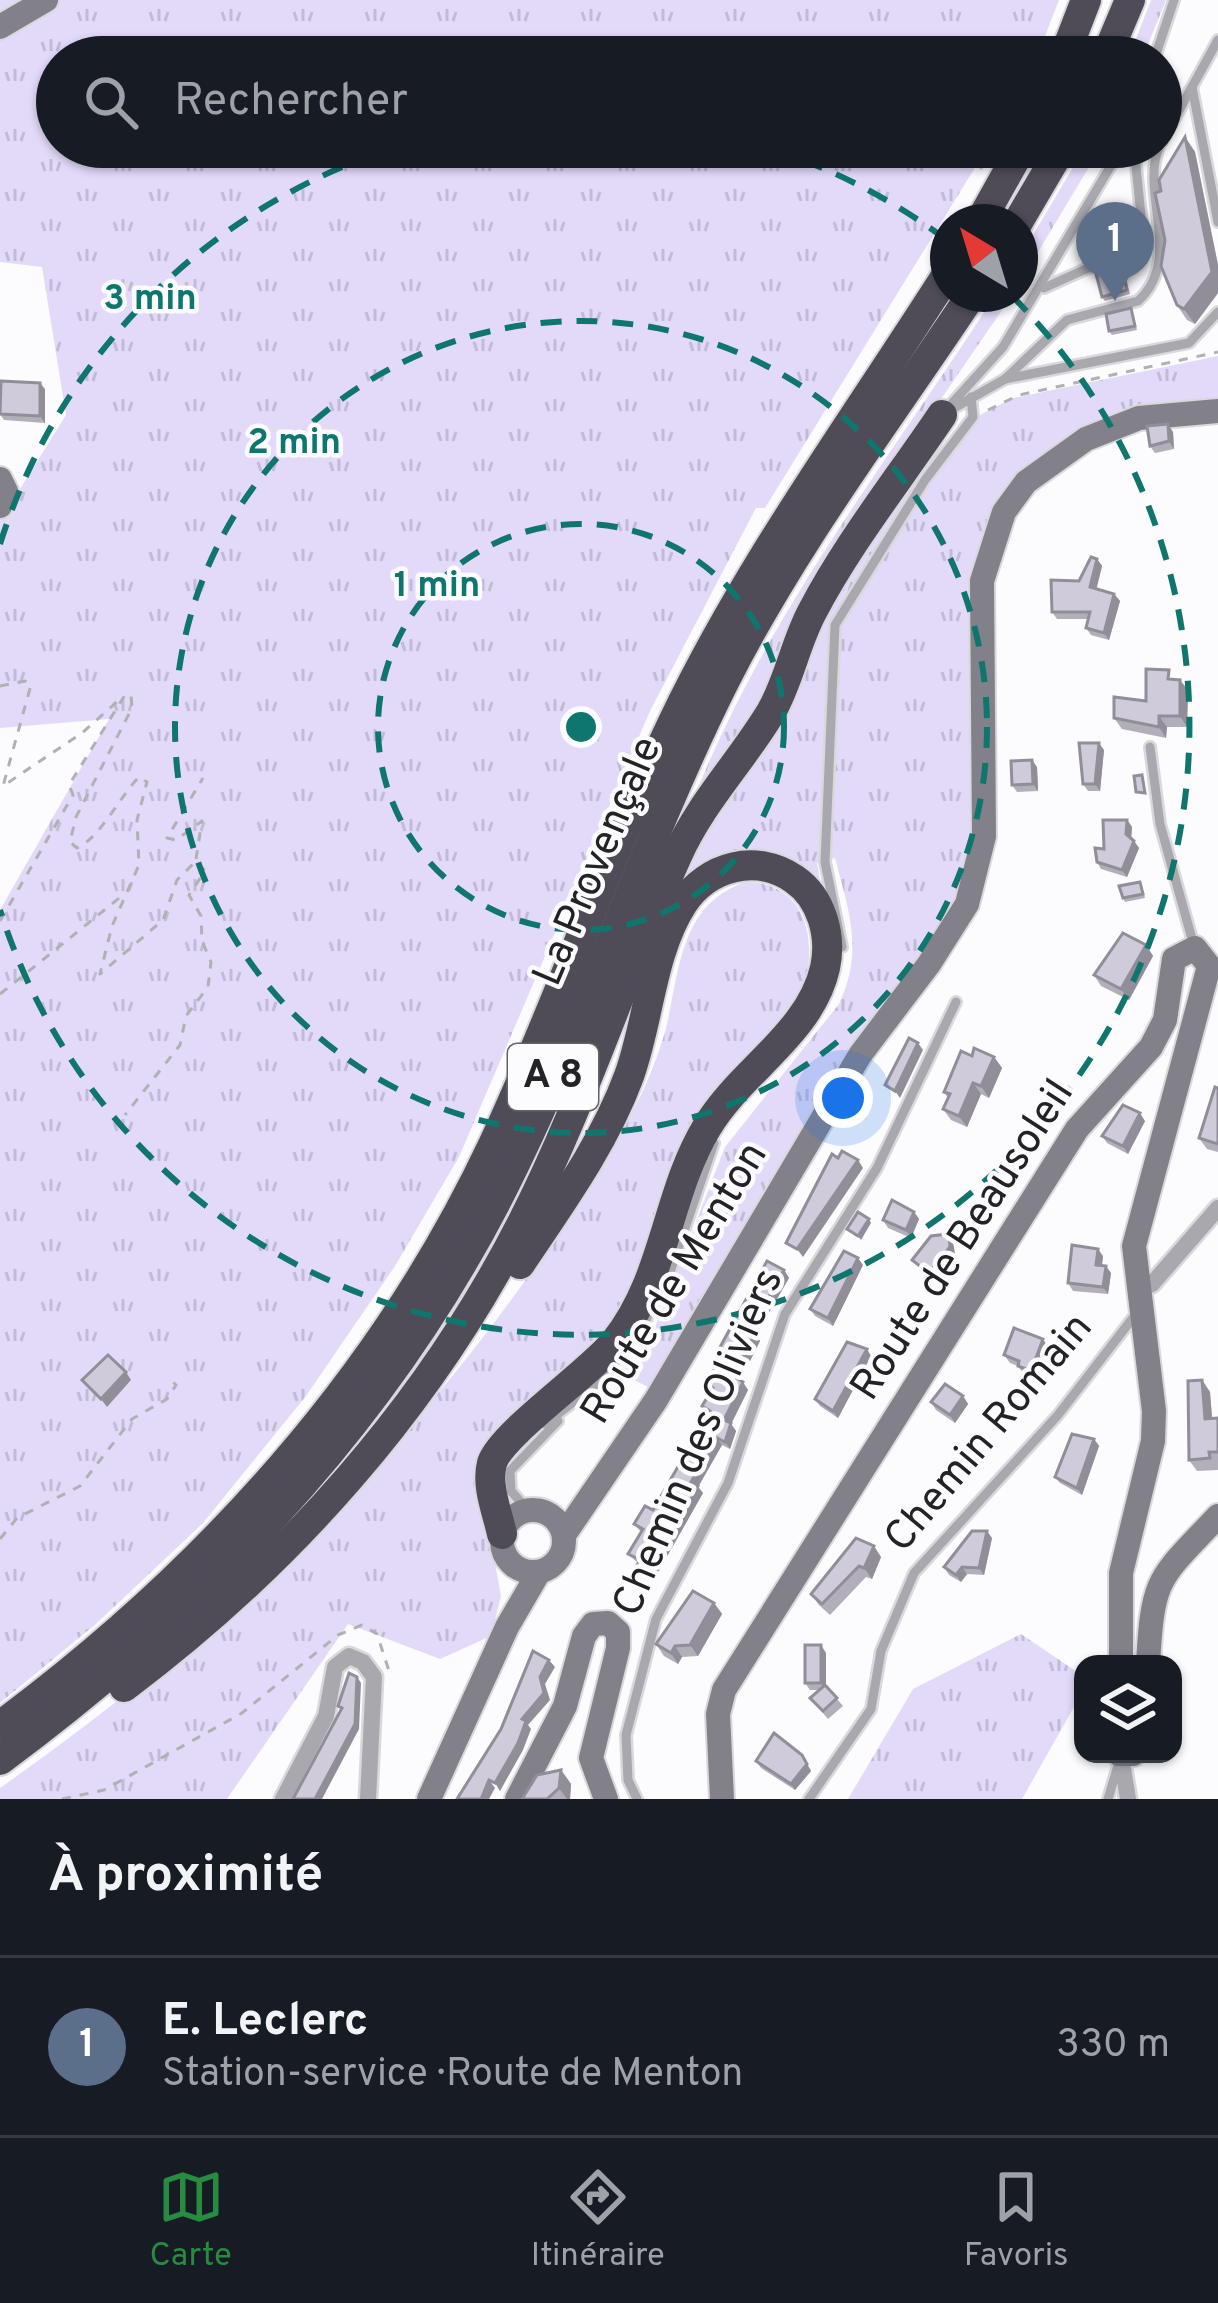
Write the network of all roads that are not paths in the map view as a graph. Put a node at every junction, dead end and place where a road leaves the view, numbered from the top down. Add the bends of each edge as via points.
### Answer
1 (46, 0) edge
2 (1086, 0) edge
3 (1130, 0) edge
4 (1174, 0) edge
5 (0, 27) edge
6 (1072, 36) edge
7 (1115, 36) edge
8 (1162, 36) edge
9 (1218, 40) edge
10 (1192, 87) junction
11 (1182, 105) edge
12 (1010, 168) edge
13 (1050, 168) edge
14 (1110, 168) edge
15 (1136, 168) edge
16 (1154, 168) edge
17 (990, 204) edge
18 (1029, 204) edge
19 (1218, 221) edge
20 (1040, 290) junction
21 (930, 300) edge
22 (960, 312) edge
23 (1218, 312) edge
24 (1005, 380) junction
25 (971, 397) junction
26 (1218, 411) edge
27 (957, 416) junction
28 (0, 479) edge
29 (0, 506) edge
30 (1150, 747) dead end
31 (1195, 948) junction
32 (842, 958) dead end
33 (838, 980) dead end
34 (1212, 983) edge
35 (956, 1002) dead end
36 (1218, 1208) edge
37 (1140, 1300) junction
38 (574, 1404) junction
39 (409, 1406) junction
40 (492, 1464) junction
41 (614, 1464) junction
42 (536, 1510) junction
43 (1218, 1516) edge
44 (563, 1535) junction
45 (506, 1548) junction
46 (539, 1572) junction
47 (507, 1627) junction
48 (1121, 1655) edge
49 (1149, 1655) edge
50 (0, 1726) edge
51 (0, 1760) edge
52 (1121, 1763) edge
53 (1125, 1763) edge
54 (0, 1771) edge
55 (284, 1799) edge
56 (368, 1799) edge
57 (429, 1799) edge
58 (517, 1799) edge
59 (606, 1799) edge
60 (637, 1799) edge
61 (722, 1799) edge
62 (809, 1799) edge
63 (1108, 1799) edge
64 (1128, 1799) edge

1 - 5 street
2 - 6 highway
3 - 7 highway
4 - 8 lane
9 - 10 lane
10 - 11 lane
10 - 19 lane
12 - 17 highway
13 - 18 highway
14 - 20 lane
15 - 20 lane via 1142,236
16 - 24 lane via 1161,241 1147,293 1067,320
20 - 27 lane
21 - 50 highway, La Provençale / A 8 via 707,653 491,1150 402,1308 308,1437 216,1540
22 - 51 highway, La Provençale / A 8 via 790,564 726,678 526,1140 413,1339 325,1459 209,1586
23 - 24 lane via 1190,343
24 - 25 lane
25 - 27 lane
25 - 27 lane
26 - 41 street, Route de Menton via 1139,418 1087,440 1026,482 1004,512 982,581 984,836 967,904 860,1054
27 - 32 lane via 835,625 825,862
27 - 39 highway via 813,611 758,734 697,815 521,1225
28 - 29 street
30 - 31 lane via 1160,824
31 - 34 street
31 - 61 street, Route de Beausoleil via 1174,959 1165,1021 1150,1047 1077,1129 724,1690
33 - 38 lane via 729,1117 656,1306 621,1358
34 - 37 street via 1138,1218
35 - 60 lane, Chemin des Oliviers via 877,1168 785,1314 728,1483 656,1619 626,1735
36 - 37 street
37 - 48 street via 1153,1441 1121,1573
37 - 62 lane, Chemin Romain via 1058,1415 914,1573 881,1652 871,1708
38 - 40 lane
38 - 42 lane via 510,1471 511,1491
39 - 40 highway via 501,1292 602,1136 630,1074 670,927 688,896 730,868 761,865 788,875 812,897 825,928 826,964 811,1001 704,1132 657,1268 628,1325
39 - 54 highway via 346,1484 232,1597 122,1688
40 - 45 highway
41 - 42 street, Route de Menton via 574,1498
41 - 44 street, Route de Menton
42 - 44 street
42 - 45 street via 512,1517
43 - 49 street via 1160,1579
44 - 46 street via 560,1555
45 - 46 street via 527,1572
45 - 47 street
46 - 47 street
47 - 57 street
52 - 63 lane
53 - 64 street
55 - 56 street via 326,1716 335,1667 350,1657 374,1677 377,1700
58 - 59 street via 565,1706 584,1636 608,1622 618,1648 591,1758

